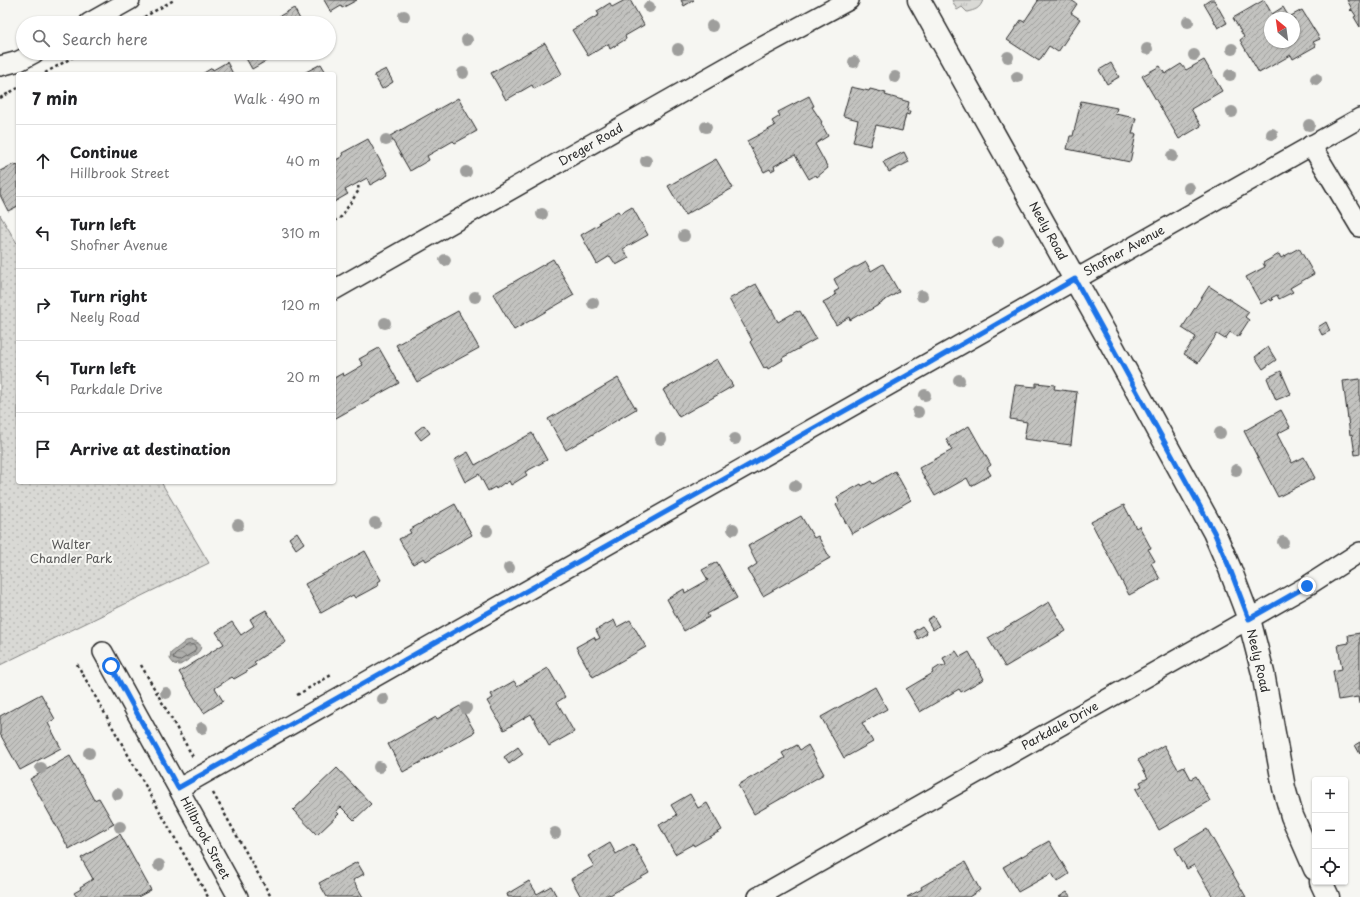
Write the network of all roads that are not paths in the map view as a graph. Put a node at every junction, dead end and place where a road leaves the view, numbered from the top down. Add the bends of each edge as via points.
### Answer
1 (130, 0) edge
2 (849, 0) edge
3 (919, 0) edge
4 (101, 16) edge
5 (21, 60) edge
6 (0, 66) edge
7 (1360, 118) edge
8 (1311, 145) junction
9 (1360, 227) edge
10 (1075, 279) junction
11 (336, 289) edge
12 (1360, 552) edge
13 (1249, 619) junction
14 (103, 652) dead end
15 (178, 788) junction
16 (1312, 862) edge
17 (1322, 885) edge
18 (238, 897) edge
19 (758, 897) edge
20 (1328, 897) edge

1 - 4 street
2 - 11 street, Dreger Road
3 - 10 street, Neely Road
5 - 6 street
7 - 8 street, Shofner Avenue
8 - 9 street
8 - 10 street, Shofner Avenue
10 - 13 street, Neely Road via 1214,532
10 - 15 street, Shofner Avenue
12 - 13 street, Parkdale Drive
13 - 16 street, Neely Road via 1284,788 1292,816
13 - 19 street, Parkdale Drive
14 - 15 street, Hillbrook Street
15 - 18 street, Hillbrook Street
17 - 20 street

